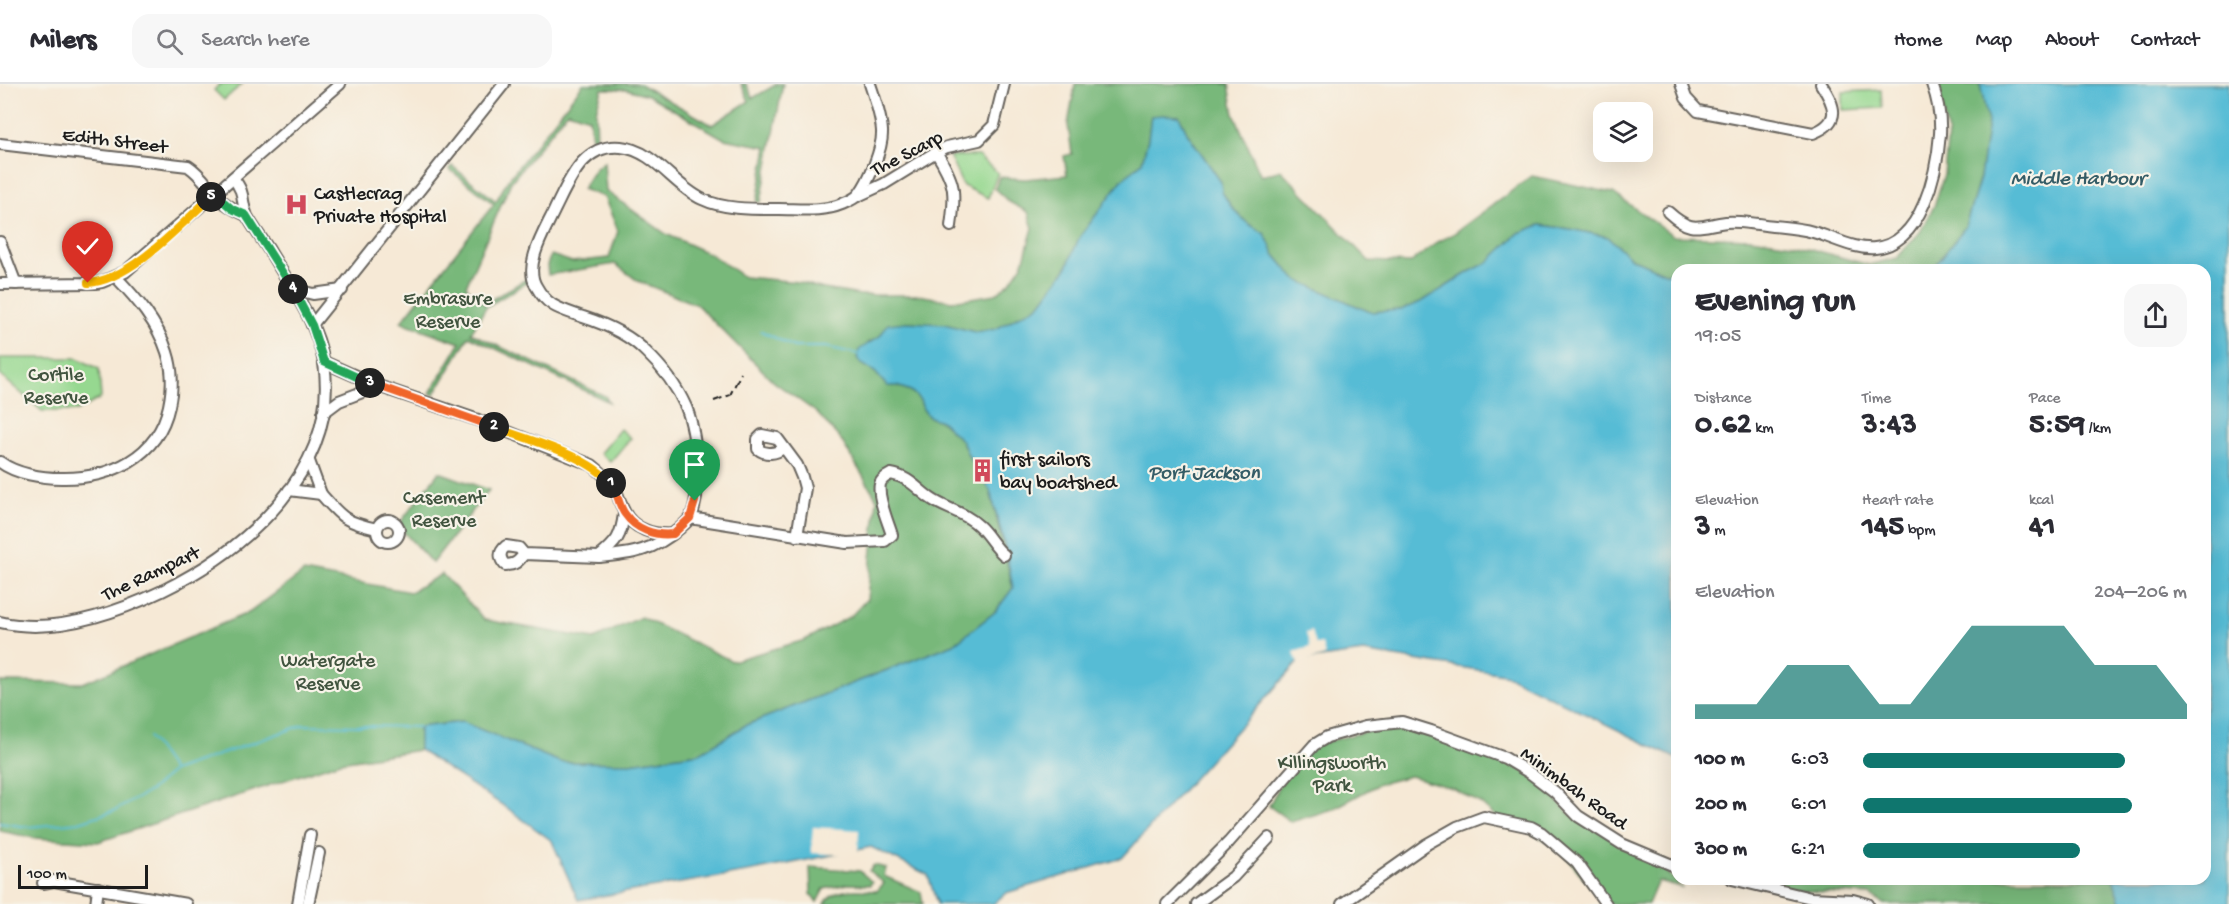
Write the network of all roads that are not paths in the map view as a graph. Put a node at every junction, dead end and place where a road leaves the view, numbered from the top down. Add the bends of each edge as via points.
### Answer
1 (340, 84) edge
2 (504, 84) edge
3 (870, 84) edge
4 (1004, 84) edge
5 (1681, 84) edge
6 (1821, 84) edge
7 (1932, 84) edge
8 (0, 144) edge
9 (936, 152) junction
10 (233, 178) junction
11 (215, 194) junction
12 (858, 196) junction
13 (1668, 212) dead end
14 (246, 215) junction
15 (951, 226) dead end
16 (0, 242) edge
17 (116, 277) junction
18 (0, 284) edge
19 (16, 284) junction
20 (293, 289) junction
21 (342, 290) junction
22 (312, 325) junction
23 (324, 362) junction
24 (378, 386) junction
25 (323, 413) junction
26 (783, 448) dead end
27 (309, 461) junction
28 (0, 462) edge
29 (289, 490) junction
30 (321, 494) junction
31 (624, 514) junction
32 (690, 518) junction
33 (377, 529) dead end
34 (673, 534) junction
35 (797, 536) junction
36 (524, 554) dead end
37 (1004, 555) dead end
38 (600, 556) junction
39 (0, 622) edge
40 (310, 835) dead end
41 (1269, 838) dead end
42 (319, 853) dead end
43 (1671, 864) edge
44 (43, 883) dead end
45 (1757, 885) edge
46 (99, 888) junction
47 (96, 904) edge
48 (186, 904) edge
49 (298, 904) edge
50 (308, 904) edge
51 (1167, 904) edge
52 (1196, 904) edge
53 (1342, 904) edge
54 (1606, 904) edge
55 (1868, 904) edge

1 - 10 street
2 - 21 street
3 - 12 street via 882,142
4 - 9 street, The Scarp via 994,125 987,133 979,140
5 - 6 street via 1686,98 1698,111 1813,133 1830,124 1834,114
7 - 13 street via 1940,132 1927,196 1911,228 1887,246 1874,249 1811,231 1742,222 1696,228 1686,226
8 - 11 street, Edith Street via 188,166
9 - 12 street, The Scarp
9 - 15 street via 951,175 955,195
10 - 11 street
10 - 14 street via 243,196
11 - 14 street, Edith Street
11 - 17 street via 135,265
12 - 32 street, The Scarp via 818,209 729,206 702,199 649,158 621,147 592,153 578,166 565,189 537,246 534,283 557,309 634,340 670,379 686,407 694,437 697,483
14 - 20 street, The Rampart
16 - 19 street
17 - 19 street via 95,283
17 - 28 street via 135,296 155,326 172,371 167,416 153,442 124,466 104,474 75,478 35,475
18 - 19 street
20 - 21 street via 313,294
20 - 22 street, The Rampart
21 - 22 street
22 - 23 street, The Rampart
23 - 24 street
23 - 25 street, The Rampart
24 - 25 street via 339,401
24 - 31 street via 592,465 614,487
25 - 27 street, The Rampart
26 - 35 street via 797,465 804,488
27 - 29 street, The Rampart
27 - 30 street
29 - 30 street
29 - 39 street, The Rampart via 245,539 152,595 79,621 31,626
30 - 33 street via 341,517
31 - 34 street via 649,532
31 - 38 street via 616,543
32 - 34 street
32 - 35 street
34 - 38 street via 631,555
35 - 37 street via 847,543 885,541 892,535 880,484 891,474 906,478 931,499 980,526
36 - 38 street
40 - 49 street
41 - 52 street via 1233,877
42 - 50 street
43 - 51 street, Minimbah Road via 1622,844 1578,816 1554,792 1505,758 1402,722 1349,730 1314,744 1229,842
44 - 46 street
45 - 55 street via 1811,898
46 - 47 street
46 - 48 street
53 - 54 street via 1427,844 1457,826 1484,817 1531,826 1542,833 1577,863

